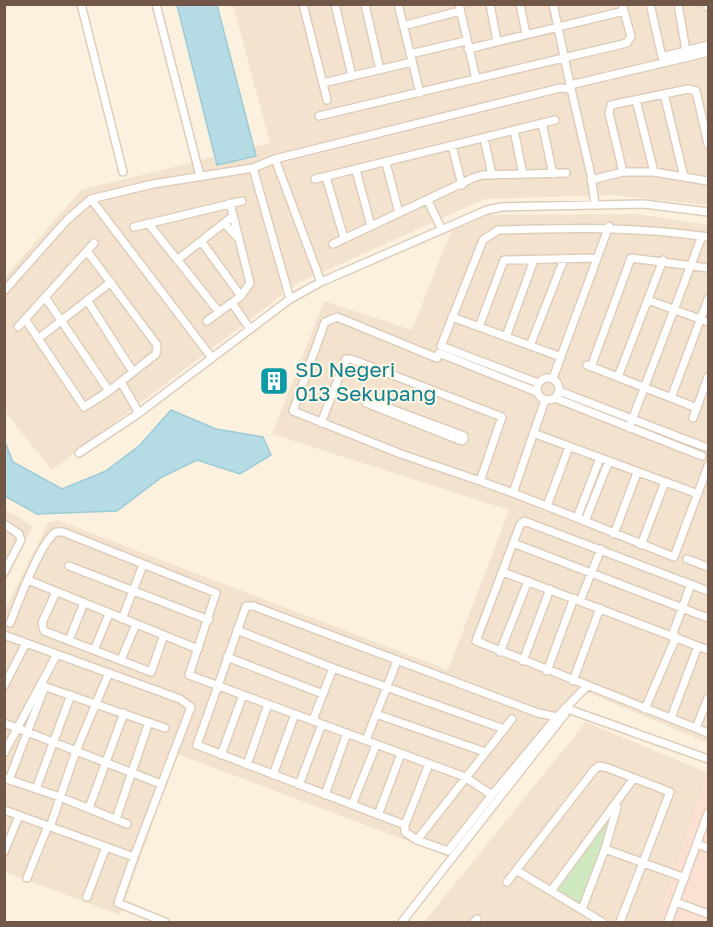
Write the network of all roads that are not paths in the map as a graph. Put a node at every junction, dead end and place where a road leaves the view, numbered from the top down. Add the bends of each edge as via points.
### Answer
1 (81, 4) edge
2 (156, 4) edge
3 (303, 4) edge
4 (334, 4) edge
5 (365, 4) edge
6 (398, 4) edge
7 (490, 4) edge
8 (520, 4) edge
9 (553, 4) edge
10 (650, 4) edge
11 (678, 4) edge
12 (459, 8) edge
13 (623, 8) edge
14 (403, 26) junction
15 (558, 28) junction
16 (526, 34) junction
17 (466, 41) junction
18 (497, 42) junction
19 (708, 45) edge
20 (468, 49) junction
21 (686, 51) junction
22 (705, 53) dead end
23 (411, 58) junction
24 (566, 58) junction
25 (380, 70) junction
26 (352, 76) junction
27 (476, 79) junction
28 (323, 83) junction
29 (570, 87) junction
30 (420, 93) junction
31 (664, 94) junction
32 (327, 100) dead end
33 (636, 100) junction
34 (319, 116) dead end
35 (555, 120) dead end
36 (542, 123) junction
37 (514, 130) junction
38 (484, 138) junction
39 (708, 144) edge
40 (452, 146) junction
41 (275, 159) junction
42 (386, 163) junction
43 (253, 168) junction
44 (356, 170) junction
45 (123, 172) dead end
46 (623, 172) junction
47 (654, 172) junction
48 (566, 173) dead end
49 (523, 174) junction
50 (553, 174) junction
51 (492, 175) junction
52 (200, 176) junction
53 (326, 177) junction
54 (684, 177) junction
55 (315, 179) dead end
56 (591, 180) junction
57 (708, 181) edge
58 (462, 185) junction
59 (91, 199) junction
60 (242, 201) dead end
61 (428, 201) junction
62 (230, 203) junction
63 (595, 204) junction
64 (708, 212) edge
65 (399, 213) junction
66 (233, 216) junction
67 (148, 223) junction
68 (224, 223) junction
69 (134, 226) dead end
70 (371, 226) junction
71 (609, 226) junction
72 (442, 230) junction
73 (705, 236) edge
74 (344, 238) junction
75 (201, 241) junction
76 (240, 241) junction
77 (94, 243) dead end
78 (333, 244) dead end
79 (87, 251) junction
80 (597, 258) junction
81 (564, 259) junction
82 (177, 260) junction
83 (534, 260) junction
84 (663, 260) junction
85 (691, 265) junction
86 (708, 268) edge
87 (111, 282) junction
88 (321, 282) junction
89 (4, 291) edge
90 (241, 296) junction
91 (45, 297) junction
92 (290, 298) junction
93 (708, 299) edge
94 (87, 300) junction
95 (648, 300) junction
96 (232, 303) junction
97 (673, 309) junction
98 (219, 312) junction
99 (452, 317) junction
100 (62, 319) junction
101 (24, 320) junction
102 (207, 321) dead end
103 (705, 321) edge
104 (18, 327) dead end
105 (479, 327) junction
106 (250, 329) junction
107 (506, 337) junction
108 (39, 339) junction
109 (530, 346) junction
110 (439, 352) junction
111 (561, 357) junction
112 (212, 358) junction
113 (133, 372) junction
114 (618, 377) junction
115 (708, 377) edge
116 (553, 378) junction
117 (121, 382) junction
118 (538, 383) junction
119 (643, 387) junction
120 (109, 392) junction
121 (537, 392) junction
122 (557, 395) junction
123 (671, 398) junction
124 (545, 400) junction
125 (697, 408) junction
126 (139, 413) junction
127 (414, 418) joint
128 (693, 418) dead end
129 (632, 419) junction
130 (321, 423) junction
131 (628, 428) junction
132 (533, 433) junction
133 (706, 445) edge
134 (569, 447) junction
135 (79, 453) dead end
136 (702, 456) junction
137 (600, 458) junction
138 (609, 461) junction
139 (708, 466) edge
140 (637, 473) junction
141 (480, 481) junction
142 (665, 483) junction
143 (513, 493) junction
144 (698, 494) junction
145 (547, 506) junction
146 (577, 518) junction
147 (585, 521) junction
148 (4, 524) edge
149 (614, 534) junction
150 (513, 543) junction
151 (641, 545) junction
152 (601, 549) junction
153 (687, 559) dead end
154 (143, 565) junction
155 (69, 566) dead end
156 (708, 567) edge
157 (503, 572) junction
158 (4, 573) edge
159 (591, 573) junction
160 (28, 580) junction
161 (528, 581) junction
162 (692, 584) junction
163 (550, 589) junction
164 (133, 591) junction
165 (708, 591) edge
166 (56, 592) junction
167 (577, 600) junction
168 (84, 603) junction
169 (600, 608) junction
170 (683, 608) junction
171 (109, 614) junction
172 (708, 618) edge
173 (122, 619) junction
174 (209, 620) junction
175 (10, 623) dead end
176 (136, 624) junction
177 (237, 630) junction
178 (4, 635) edge
179 (164, 635) junction
180 (674, 636) junction
181 (69, 640) junction
182 (26, 644) junction
183 (698, 646) junction
184 (198, 649) junction
185 (94, 650) junction
186 (708, 650) edge
187 (500, 652) junction
188 (56, 656) junction
189 (227, 657) junction
190 (121, 660) junction
191 (397, 661) junction
192 (523, 662) junction
193 (333, 668) junction
194 (547, 671) junction
195 (108, 675) junction
196 (573, 681) junction
197 (43, 685) junction
198 (216, 685) junction
199 (4, 686) edge
200 (587, 686) junction
201 (386, 687) junction
202 (323, 694) junction
203 (71, 695) junction
204 (243, 695) junction
205 (708, 698) edge
206 (96, 703) junction
207 (268, 704) junction
208 (567, 709) junction
209 (645, 709) junction
210 (124, 713) junction
211 (295, 714) junction
212 (376, 714) junction
213 (557, 717) junction
214 (671, 718) junction
215 (512, 719) dead end
216 (313, 720) junction
217 (149, 722) junction
218 (4, 723) edge
219 (322, 724) junction
220 (165, 728) dead end
221 (696, 728) junction
222 (16, 729) junction
223 (504, 729) junction
224 (26, 732) junction
225 (347, 733) junction
226 (708, 733) edge
227 (366, 740) junction
228 (53, 742) junction
229 (376, 745) junction
230 (76, 751) junction
231 (484, 752) junction
232 (4, 753) edge
233 (401, 754) junction
234 (221, 755) junction
235 (708, 759) edge
236 (105, 762) junction
237 (429, 764) junction
238 (247, 765) junction
239 (132, 772) junction
240 (273, 775) junction
241 (465, 777) junction
242 (634, 778) junction
243 (7, 779) edge
244 (161, 783) junction
245 (299, 785) junction
246 (36, 789) junction
247 (325, 795) junction
248 (492, 795) junction
249 (60, 797) junction
250 (618, 802) junction
251 (352, 805) junction
252 (89, 808) junction
253 (4, 810) edge
254 (708, 813) edge
255 (378, 815) junction
256 (19, 816) junction
257 (116, 819) junction
258 (127, 824) dead end
259 (405, 825) junction
260 (49, 826) junction
261 (417, 840) junction
262 (697, 844) junction
263 (106, 847) junction
264 (708, 848) edge
265 (605, 849) junction
266 (4, 852) edge
267 (134, 857) junction
268 (642, 863) junction
269 (516, 870) junction
270 (27, 878) dead end
271 (685, 878) junction
272 (507, 882) dead end
273 (551, 891) junction
274 (87, 897) dead end
275 (676, 902) junction
276 (582, 909) junction
277 (708, 914) edge
278 (165, 922) edge
279 (402, 922) edge
280 (602, 922) edge
281 (620, 922) edge
282 (669, 922) edge

1 - 45 street
2 - 52 street
3 - 28 street
4 - 26 street
5 - 25 street
6 - 14 street
7 - 18 street
8 - 16 street
9 - 15 street
10 - 21 street via 662,57
11 - 21 street
12 - 14 street
12 - 17 street
13 - 15 street
13 - 24 street via 631,36 627,43
14 - 23 street
15 - 16 street
15 - 24 street
16 - 18 street
17 - 20 street
17 - 23 street
18 - 20 street
19 - 21 street
20 - 27 street
22 - 29 street
23 - 25 street
23 - 30 street
24 - 27 street
24 - 29 street
25 - 26 street
26 - 28 street
27 - 30 street
28 - 32 street
29 - 41 street
29 - 56 street
30 - 34 street
31 - 33 street
31 - 39 street via 688,88 696,91
31 - 54 street
33 - 46 street via 611,105 609,109
33 - 47 street
35 - 36 street
36 - 37 street
36 - 50 street
37 - 38 street
37 - 49 street
38 - 40 street
38 - 51 street
40 - 42 street
40 - 58 street
41 - 43 street
41 - 88 street
42 - 44 street
42 - 65 street
43 - 52 street
43 - 92 street
44 - 53 street
44 - 70 street
46 - 47 street
46 - 56 street
47 - 54 street
48 - 50 street
49 - 50 street
49 - 51 street
51 - 58 street
52 - 59 street
53 - 55 street
53 - 74 street
54 - 57 street
56 - 63 street
58 - 61 street
59 - 89 street
59 - 112 street
60 - 62 street
61 - 65 street
61 - 72 street
62 - 66 street
62 - 67 street
63 - 64 street via 644,204
63 - 72 street via 501,207
65 - 70 street
66 - 68 street
66 - 76 street
67 - 69 street
67 - 82 street
68 - 75 street
68 - 76 street
70 - 74 street
71 - 73 street
71 - 80 street
71 - 99 street via 498,230 490,234 483,240
72 - 88 street
73 - 85 street
74 - 78 street
75 - 82 street
75 - 90 street
76 - 90 street via 250,284
77 - 79 street
79 - 87 street
79 - 91 street
80 - 81 street
80 - 111 street
81 - 83 street
81 - 109 street
82 - 98 street
83 - 105 street via 504,260
83 - 107 street
84 - 85 street
84 - 95 street
84 - 114 street via 631,258 589,366
85 - 86 street
85 - 97 street
87 - 94 street
87 - 113 street via 158,347 156,354
88 - 92 street
90 - 96 street
91 - 100 street
91 - 101 street
92 - 106 street
93 - 103 street
94 - 100 street
94 - 113 street
95 - 97 street
95 - 114 street
96 - 98 street
96 - 106 street
97 - 103 street
97 - 119 street
98 - 102 street
99 - 105 street
99 - 110 street
100 - 108 street
100 - 120 street
101 - 104 street
101 - 108 street
103 - 123 street
105 - 107 street
106 - 112 street
107 - 109 street
108 - 120 street via 81,405 89,406
109 - 111 street
110 - 118 street
110 - 121 street
110 - 130 street via 337,317 330,318 325,322 292,408 298,415
111 - 116 street
112 - 126 street
113 - 117 street
114 - 119 street
115 - 125 street
116 - 118 street
116 - 122 street via 559,383
117 - 120 street
117 - 126 street
118 - 121 street
119 - 123 street
119 - 129 street
121 - 124 street
122 - 124 street
122 - 129 street
122 - 131 street
123 - 125 street
124 - 132 street
125 - 128 street
126 - 135 street
127 - 127 street via 464,436 464,439 365,402
129 - 131 street
129 - 133 street
130 - 141 street
130 - 141 street via 346,359 351,359 502,417
131 - 136 street
132 - 134 street
132 - 143 street
133 - 136 street
134 - 137 street
134 - 145 street
136 - 139 street
137 - 138 street
137 - 146 street
138 - 140 street
138 - 147 street
139 - 144 street
140 - 142 street
140 - 149 street
141 - 143 street
142 - 144 street
142 - 151 street
143 - 145 street
144 - 151 street via 676,556
145 - 146 street
146 - 147 street
147 - 149 street
148 - 158 street via 21,540
149 - 151 street
150 - 152 street via 524,521
150 - 157 street
150 - 159 street
152 - 159 street
152 - 162 street
153 - 156 street
154 - 160 street via 59,531 50,537
154 - 164 street
154 - 174 street via 216,593
155 - 164 street
157 - 161 street
157 - 187 street via 476,641
159 - 167 street
159 - 170 street
160 - 166 street
160 - 175 street
161 - 163 street
161 - 187 street
162 - 165 street
162 - 170 street
163 - 167 street
163 - 192 street
164 - 173 street
164 - 174 street
166 - 168 street
166 - 181 street via 41,628
167 - 169 street
167 - 194 street
168 - 171 street
168 - 181 street
169 - 180 street
169 - 196 street
170 - 172 street
170 - 180 street
171 - 173 street
171 - 185 street
173 - 176 street
174 - 184 street
176 - 179 street
176 - 190 street
177 - 189 street
177 - 191 street via 249,605
177 - 193 street
178 - 182 street
179 - 184 street
179 - 190 street via 151,672
180 - 183 street
180 - 209 street
181 - 185 street
182 - 188 street
182 - 199 street
183 - 186 street
183 - 214 street
184 - 198 street via 189,675
185 - 190 street
187 - 192 street
188 - 195 street
188 - 197 street
189 - 198 street
189 - 202 street
191 - 201 street
191 - 213 street
192 - 194 street
193 - 201 street
193 - 202 street
194 - 196 street
195 - 206 street
195 - 244 street via 191,704
196 - 200 street
197 - 203 street
197 - 222 street
197 - 224 street
198 - 204 street
198 - 234 street via 196,743
200 - 208 street
200 - 209 street
201 - 212 street
201 - 223 street
202 - 216 street
203 - 206 street
203 - 228 street
204 - 207 street
204 - 234 street
205 - 221 street
206 - 210 street
206 - 230 street
207 - 211 street
207 - 238 street
208 - 213 street
208 - 235 street
208 - 279 street
209 - 214 street
210 - 217 street
210 - 236 street
211 - 216 street
211 - 240 street
212 - 227 street
212 - 231 street
213 - 248 street
214 - 221 street
215 - 223 street
216 - 219 street
217 - 220 street
217 - 239 street
218 - 222 street
219 - 225 street
219 - 245 street
221 - 226 street
222 - 224 street
222 - 232 street
223 - 231 street
224 - 228 street
224 - 243 street
225 - 227 street
225 - 247 street
227 - 229 street
228 - 230 street
228 - 246 street
229 - 233 street
229 - 251 street
230 - 236 street
230 - 249 street
231 - 241 street
233 - 237 street
233 - 255 street
234 - 238 street
236 - 239 street
236 - 252 street
237 - 241 street
237 - 259 street
238 - 240 street
239 - 244 street
239 - 257 street
240 - 245 street
241 - 248 street
241 - 261 street
242 - 250 street
242 - 268 street via 670,792
242 - 269 street via 596,767
243 - 246 street
244 - 267 street
245 - 247 street
246 - 249 street
247 - 251 street
248 - 261 street via 448,851
249 - 252 street
249 - 260 street
250 - 265 street
250 - 273 street
251 - 255 street
252 - 257 street
253 - 256 street
254 - 262 street
255 - 259 street
256 - 260 street
256 - 266 street
257 - 258 street
259 - 261 street via 405,832
260 - 263 street
260 - 270 street
262 - 264 street
262 - 271 street
263 - 267 street
263 - 274 street
265 - 268 street
265 - 276 street
267 - 278 street via 118,903
268 - 271 street
268 - 281 street
269 - 272 street
269 - 273 street
271 - 275 street
273 - 276 street
275 - 277 street
275 - 282 street
276 - 280 street

